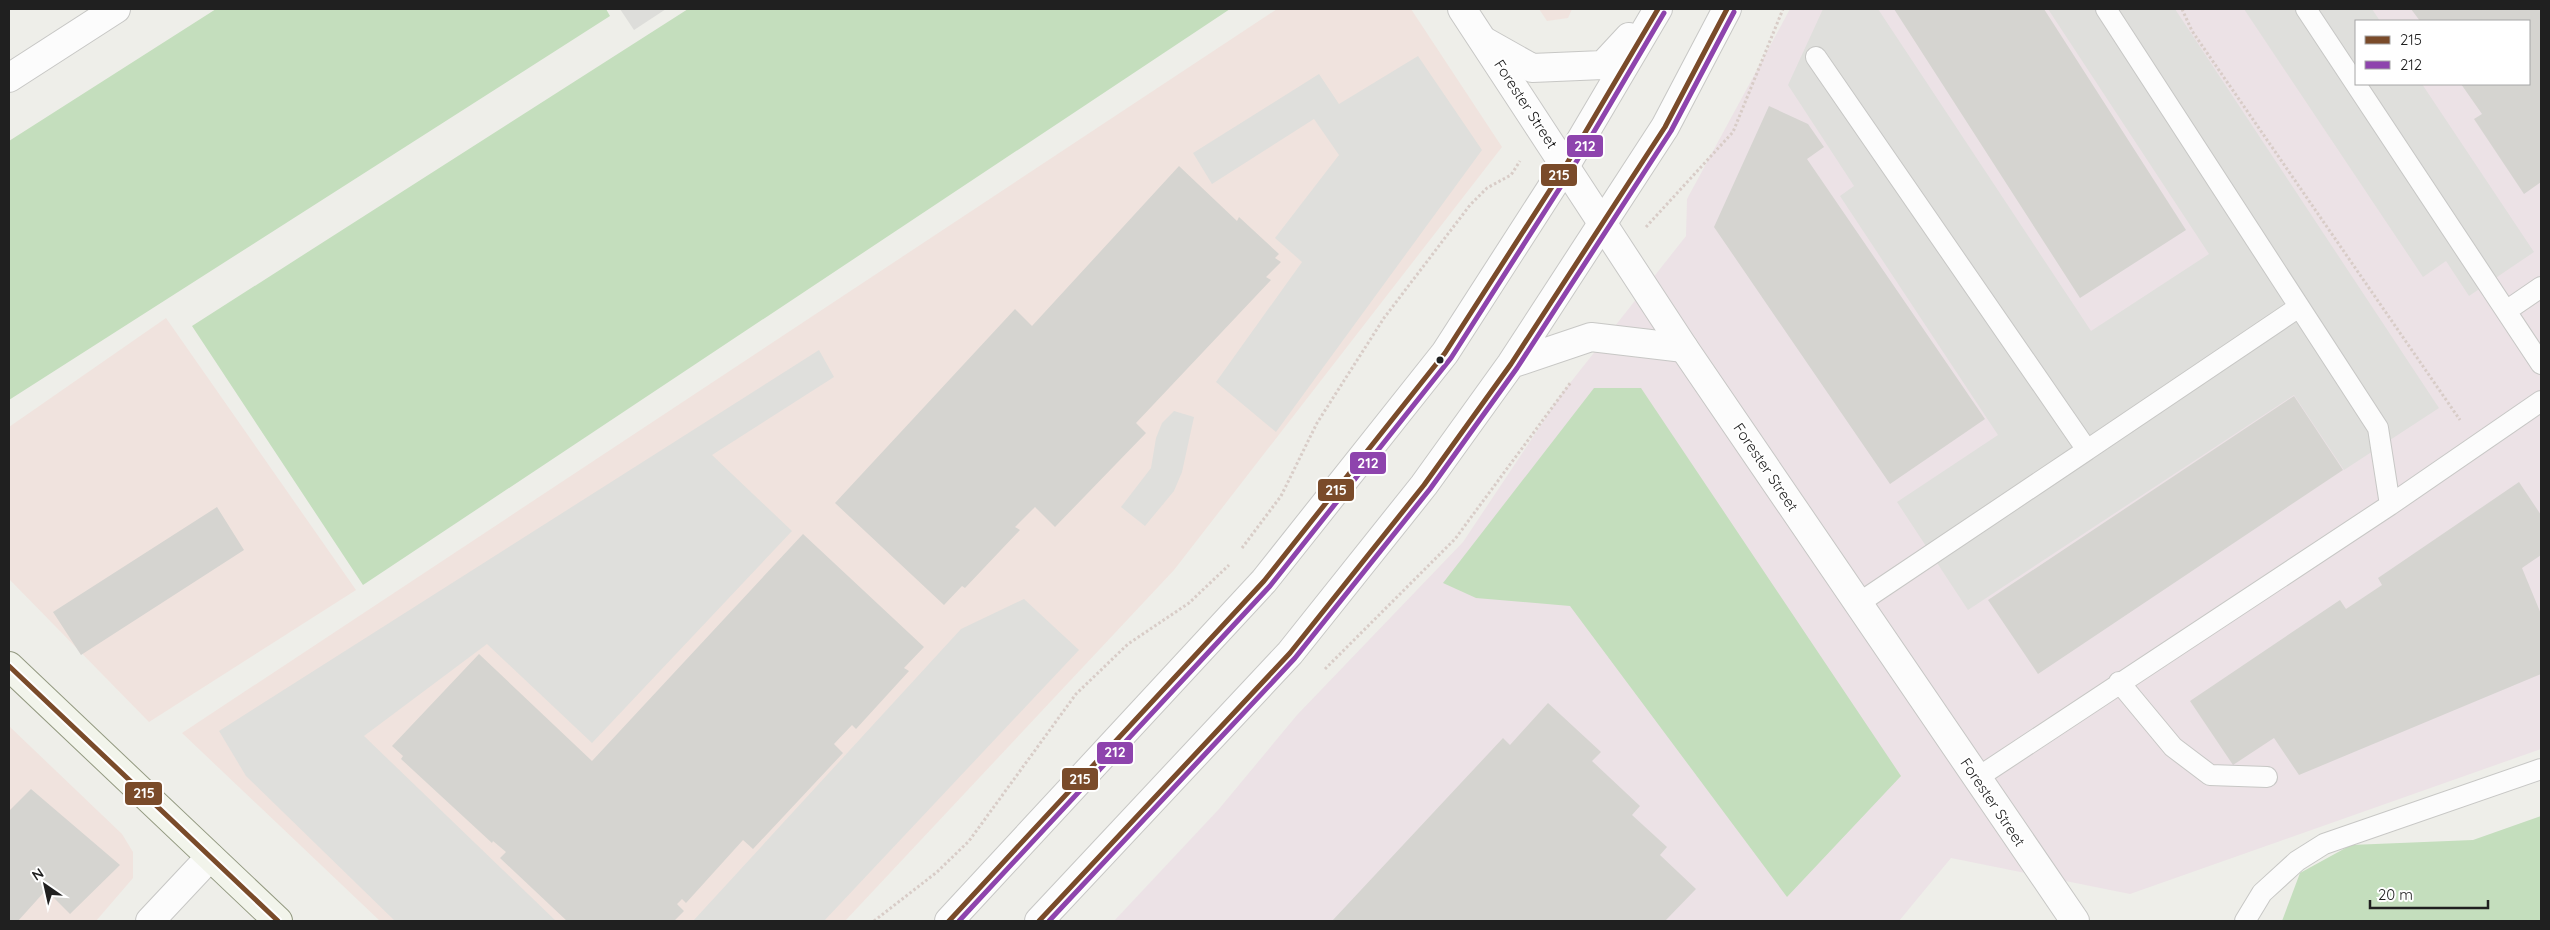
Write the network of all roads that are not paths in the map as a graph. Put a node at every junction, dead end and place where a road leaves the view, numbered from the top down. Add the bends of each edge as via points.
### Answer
1 (116, 9) edge
2 (1462, 9) edge
3 (1656, 9) edge
4 (1727, 9) edge
5 (2106, 9) edge
6 (2306, 9) edge
7 (1484, 41) junction
8 (1816, 57) dead end
9 (9, 78) edge
10 (2355, 83) edge
11 (2356, 85) edge
12 (1566, 165) junction
13 (1602, 222) junction
14 (2541, 287) edge
15 (2299, 307) junction
16 (2506, 311) junction
17 (1684, 348) junction
18 (1511, 364) junction
19 (2541, 364) edge
20 (2541, 401) edge
21 (2087, 450) junction
22 (2390, 505) junction
23 (1859, 603) junction
24 (9, 666) edge
25 (2119, 682) junction
26 (2541, 769) edge
27 (2267, 777) dead end
28 (1977, 778) junction
29 (210, 857) junction
30 (150, 921) edge
31 (278, 921) edge
32 (949, 921) edge
33 (1039, 921) edge
34 (2075, 921) edge
35 (2245, 921) edge

1 - 9 street
2 - 7 street, Forester Street
3 - 7 street via 1603,64 1532,68
3 - 12 street
4 - 13 street via 1665,127
5 - 15 lane
6 - 10 lane
7 - 12 street, Forester Street
8 - 21 lane
11 - 16 lane
12 - 13 street, Forester Street
12 - 32 street via 1445,353 1264,582
13 - 17 street, Forester Street
13 - 18 street
14 - 16 lane
15 - 21 lane
15 - 22 lane via 2378,428
16 - 19 lane
17 - 18 street via 1591,337
17 - 23 street, Forester Street
18 - 33 street via 1424,486 1290,653
20 - 22 lane
21 - 23 lane
22 - 25 lane
23 - 28 street, Forester Street
24 - 29 main road
25 - 27 lane via 2173,747 2210,775
25 - 28 lane
26 - 35 lane via 2324,844 2297,861 2262,893
28 - 34 street, Forester Street
29 - 30 street
29 - 31 main road

